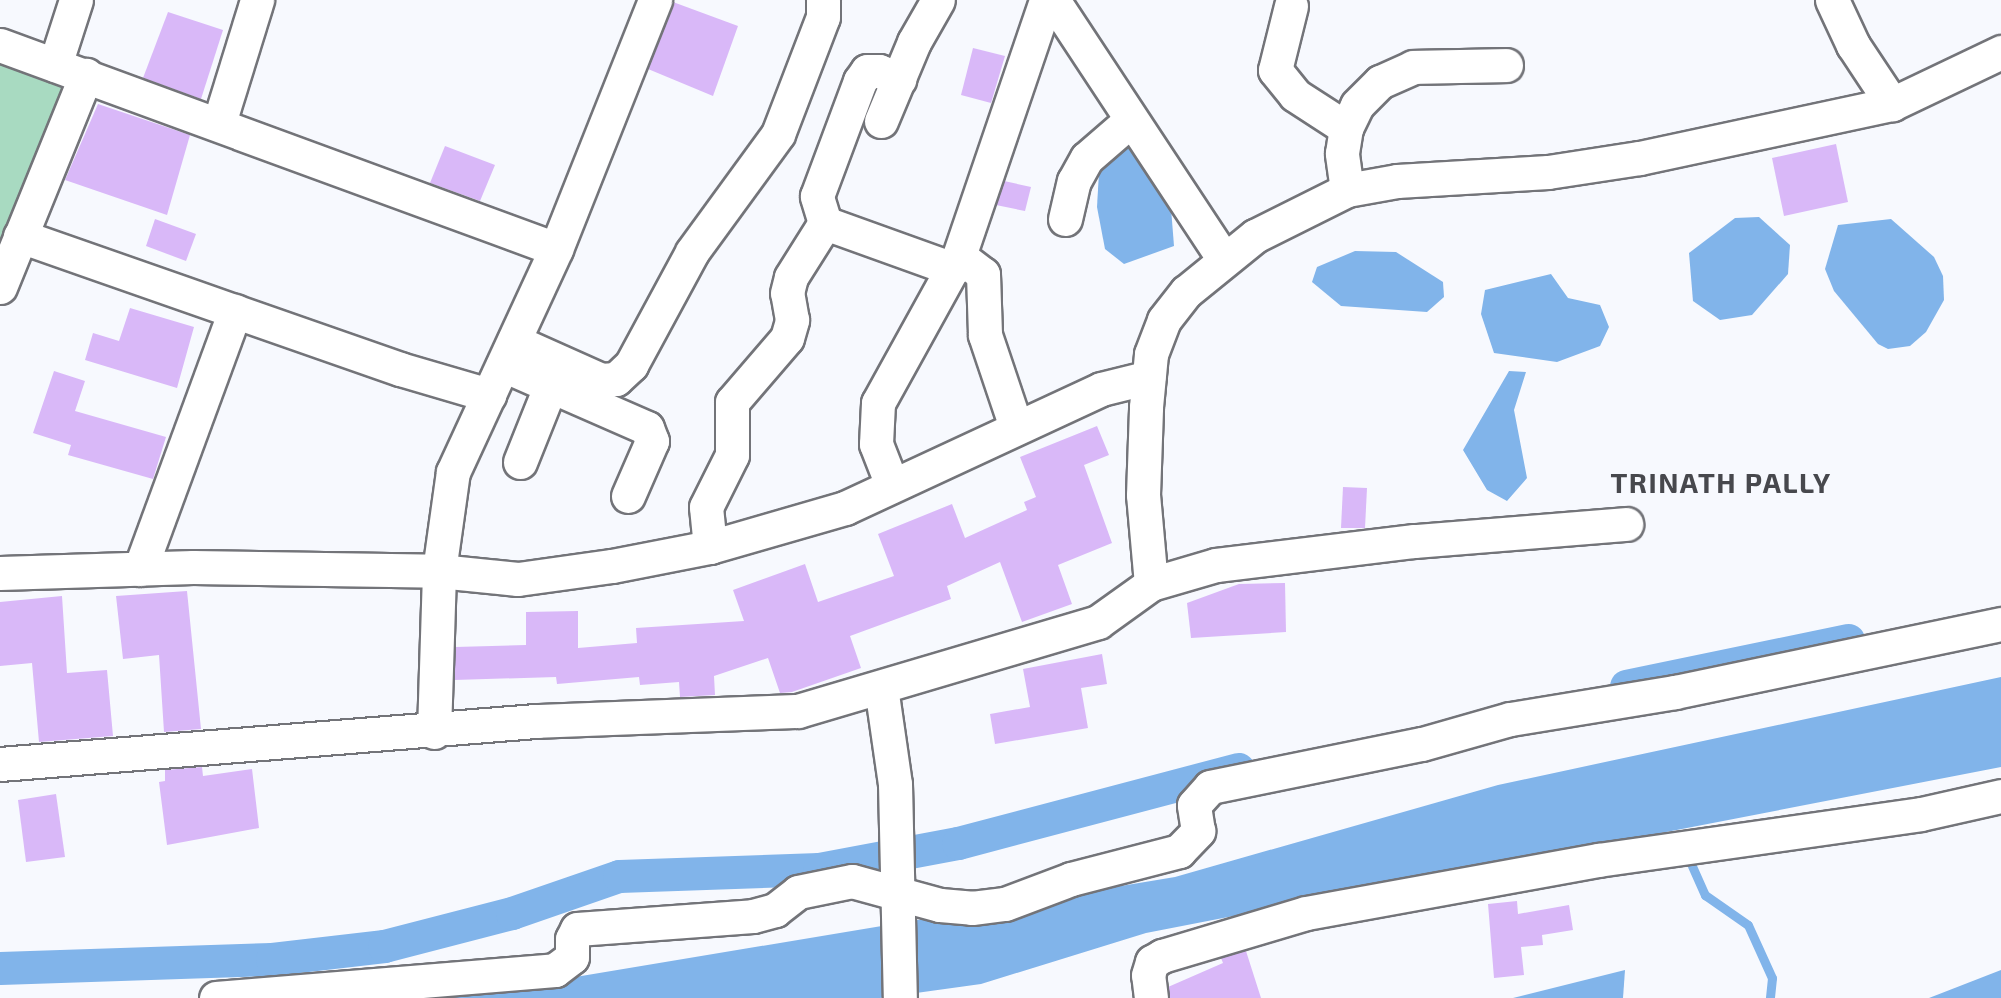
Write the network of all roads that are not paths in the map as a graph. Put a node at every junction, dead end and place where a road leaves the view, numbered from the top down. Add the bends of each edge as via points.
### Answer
1 (76, 0) edge
2 (257, 0) edge
3 (655, 0) edge
4 (823, 0) edge
5 (938, 0) edge
6 (1046, 0) edge
7 (1053, 0) edge
8 (1832, 0) edge
9 (1290, 6) dead end
10 (0, 45) edge
11 (2001, 52) edge
12 (55, 65) junction
13 (1506, 65) dead end
14 (86, 75) junction
15 (899, 79) junction
16 (1892, 104) junction
17 (1131, 120) junction
18 (881, 121) dead end
19 (219, 123) junction
20 (1346, 128) junction
21 (1347, 190) junction
22 (1065, 219) dead end
23 (825, 223) junction
24 (21, 236) junction
25 (556, 249) junction
26 (1223, 258) junction
27 (956, 263) junction
28 (0, 287) edge
29 (236, 311) junction
30 (508, 353) junction
31 (1149, 377) junction
32 (550, 387) junction
33 (489, 395) junction
34 (1016, 427) junction
35 (520, 462) dead end
36 (892, 485) junction
37 (628, 496) dead end
38 (1626, 525) dead end
39 (710, 547) junction
40 (140, 569) junction
41 (439, 571) junction
42 (0, 573) edge
43 (1150, 584) junction
44 (2001, 624) edge
45 (881, 687) junction
46 (434, 732) junction
47 (0, 764) edge
48 (2001, 796) edge
49 (895, 883) junction
50 (899, 996) edge
51 (216, 998) edge
52 (1150, 998) edge

1 - 12 street
2 - 19 street
3 - 25 street
4 - 30 street via 823,17 777,134 686,262 631,364 616,379 601,380
5 - 15 street
6 - 27 street
7 - 17 street
8 - 16 street via 1853,45
9 - 20 street via 1275,70 1295,95
10 - 12 street
11 - 16 street
12 - 14 street
13 - 20 street via 1413,68 1380,82 1357,105
14 - 19 street
14 - 24 street
15 - 18 street
15 - 23 street via 867,71 860,81 817,196
16 - 21 street via 1640,158 1548,172 1397,181
17 - 22 street via 1087,158 1074,181
17 - 26 street
19 - 25 street
20 - 21 street via 1342,153
21 - 26 street via 1255,236
23 - 27 street
23 - 39 street via 791,277 787,338 778,354 732,402 732,455 706,507
24 - 28 street
24 - 29 street
25 - 30 street
26 - 31 street via 1164,320 1151,354
27 - 34 street via 983,274 985,335
27 - 36 street via 878,404 876,444
29 - 33 street
29 - 40 street
30 - 32 street
30 - 33 street
31 - 34 street via 1101,389
31 - 43 street via 1143,495
32 - 35 street
32 - 37 street via 647,428 652,441
33 - 41 street via 453,472
34 - 36 street
36 - 39 street via 845,508
38 - 43 street via 1415,541 1216,565
39 - 41 street via 518,579
40 - 41 street
40 - 42 street
41 - 46 street
43 - 45 street via 1098,622
44 - 49 street via 1675,692 1510,719 1422,744 1209,787 1194,805 1198,831 1179,851 1071,879 1005,904 972,908
45 - 46 street via 798,711 536,721
45 - 49 street via 892,747
46 - 47 street via 333,735
48 - 52 street via 1909,816 1598,860 1306,913 1157,959 1148,975
49 - 50 street
49 - 51 street via 852,881 798,892 775,910 753,916 577,929 572,939 572,957 555,970

